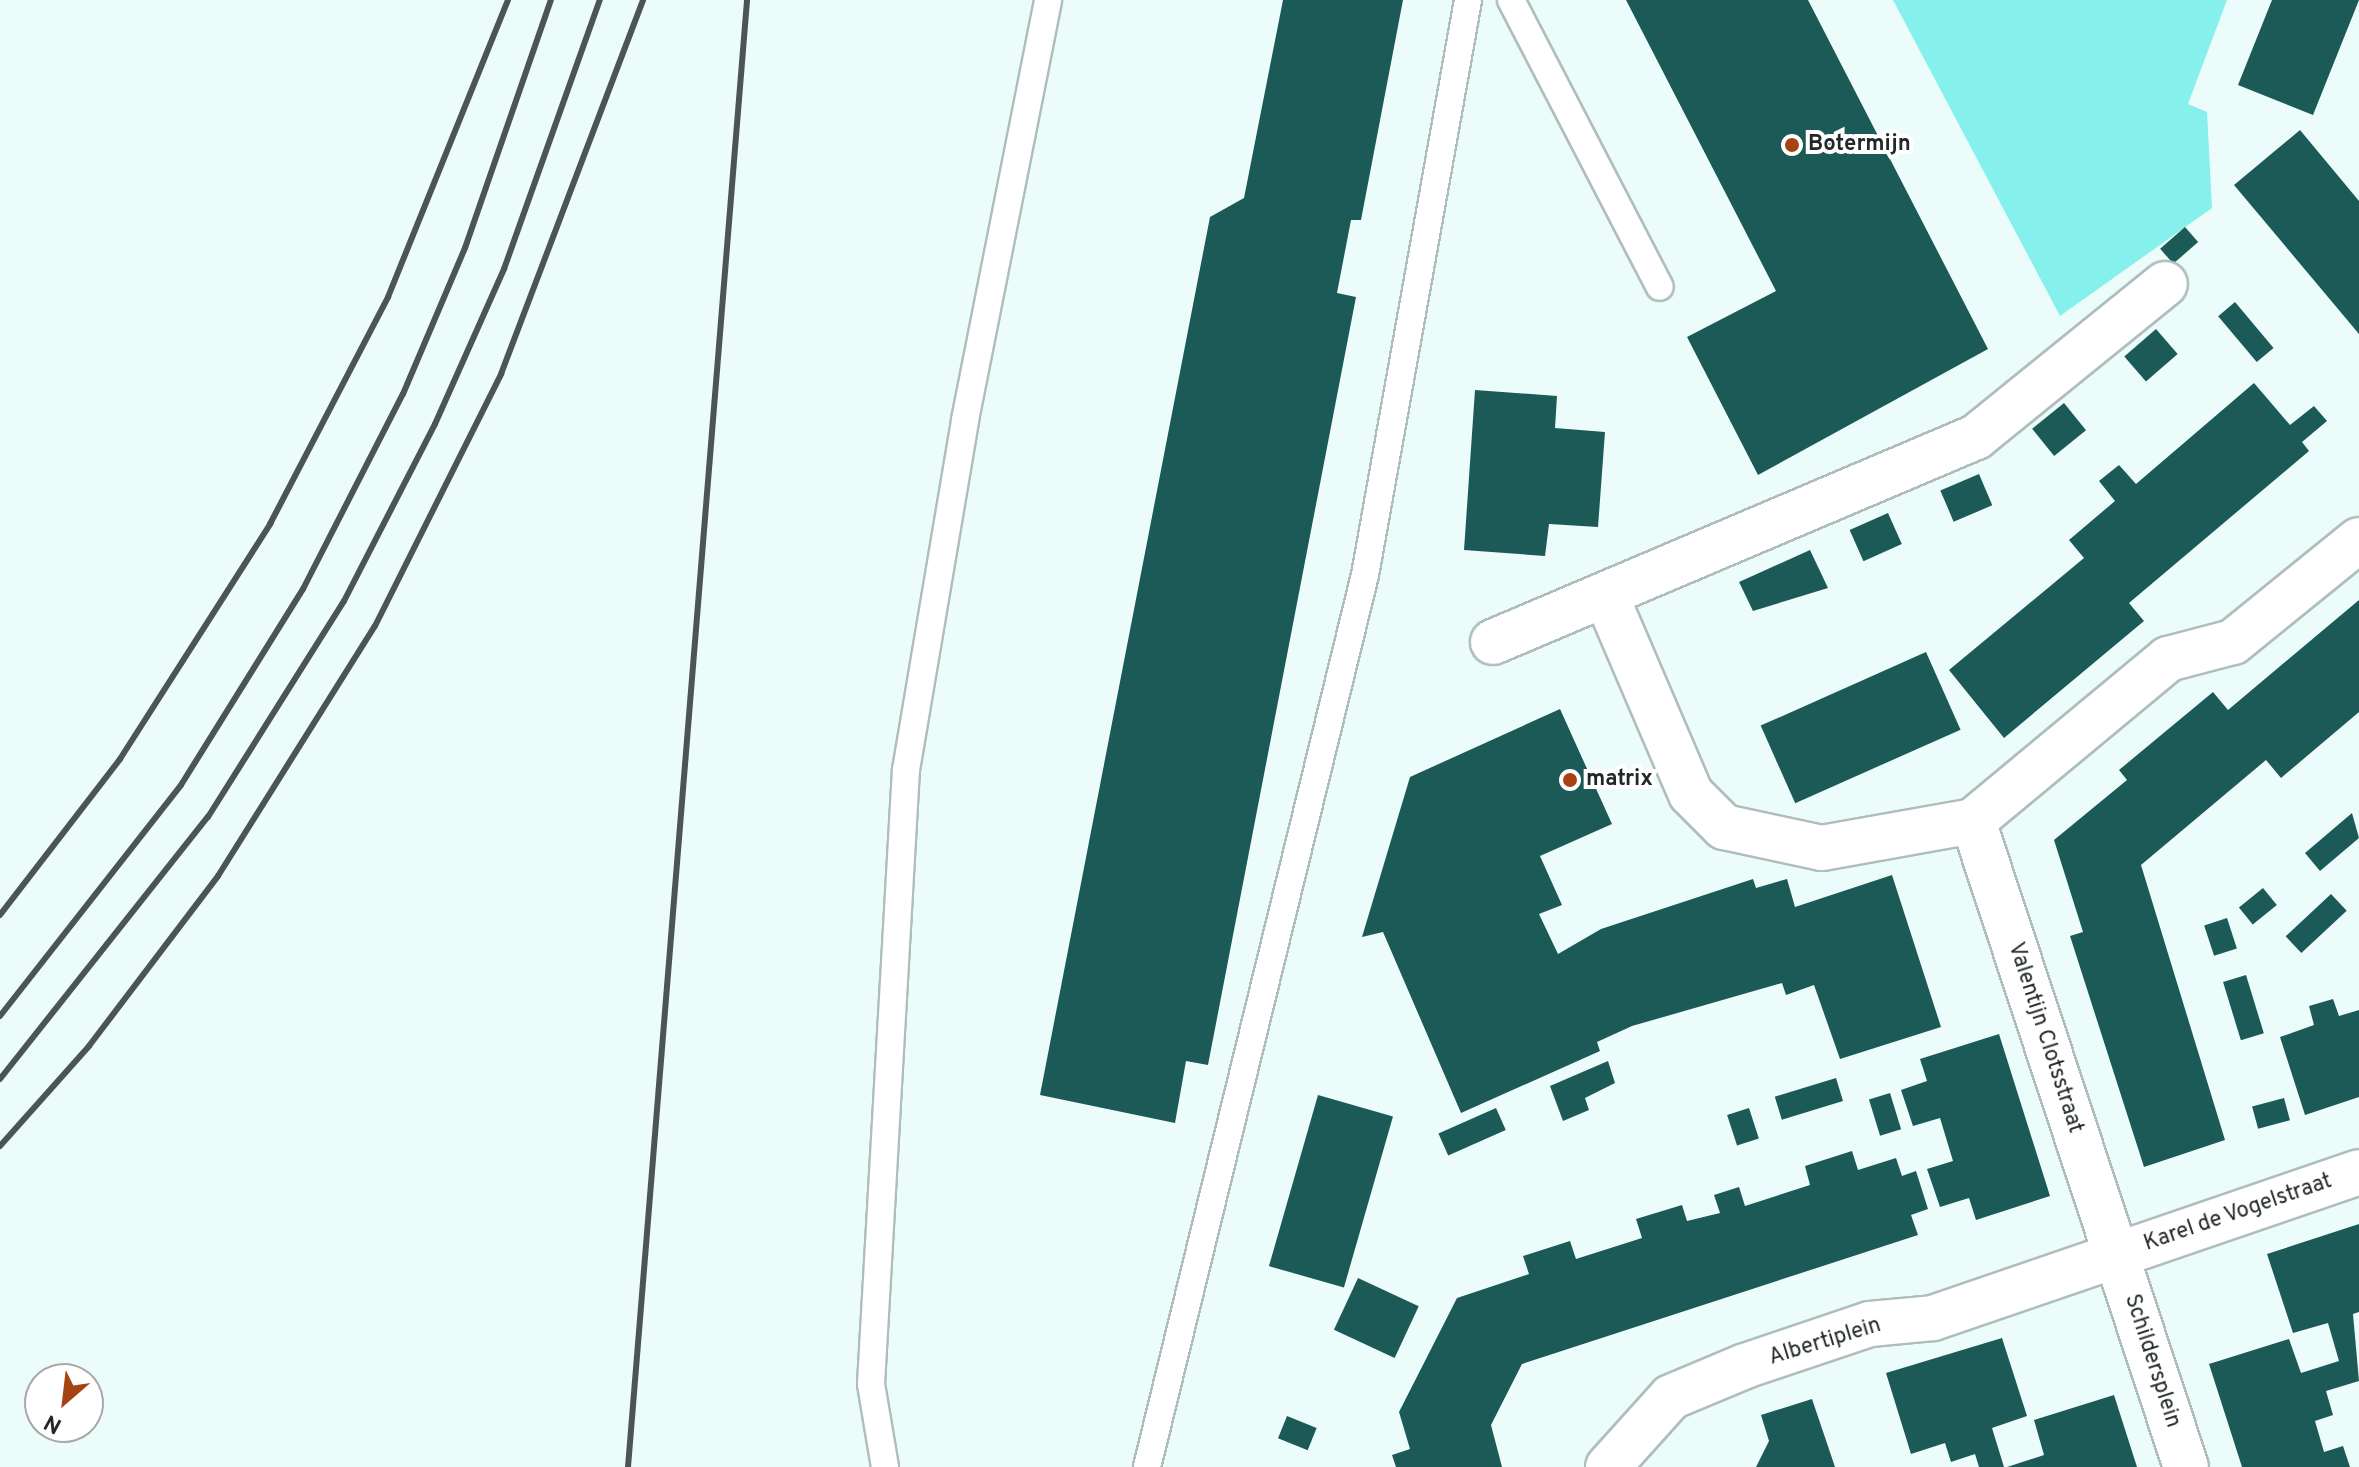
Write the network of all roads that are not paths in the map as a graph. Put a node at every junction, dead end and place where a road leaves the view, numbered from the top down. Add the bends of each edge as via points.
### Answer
1 (1048, 0) edge
2 (1468, 0) edge
3 (1511, 0) edge
4 (2165, 284) dead end
5 (1660, 287) dead end
6 (2359, 540) edge
7 (1606, 596) junction
8 (1493, 642) dead end
9 (1973, 821) junction
10 (2359, 1172) edge
11 (2117, 1254) junction
12 (885, 1467) edge
13 (1147, 1467) edge
14 (1608, 1467) edge
15 (2186, 1467) edge

1 - 12 lane via 962,435 906,770 871,1384
2 - 13 lane via 1365,575
3 - 5 lane
4 - 7 street via 1976,437
6 - 9 street via 2233,642 2168,659
7 - 8 street
7 - 9 street via 1691,794 1724,827 1822,848
9 - 11 street, Valentijn Clotsstraat
10 - 11 street, Karel de Vogelstraat
11 - 14 street, Albertiplein via 1933,1318 1870,1324 1671,1397
11 - 15 street, Schildersplein

